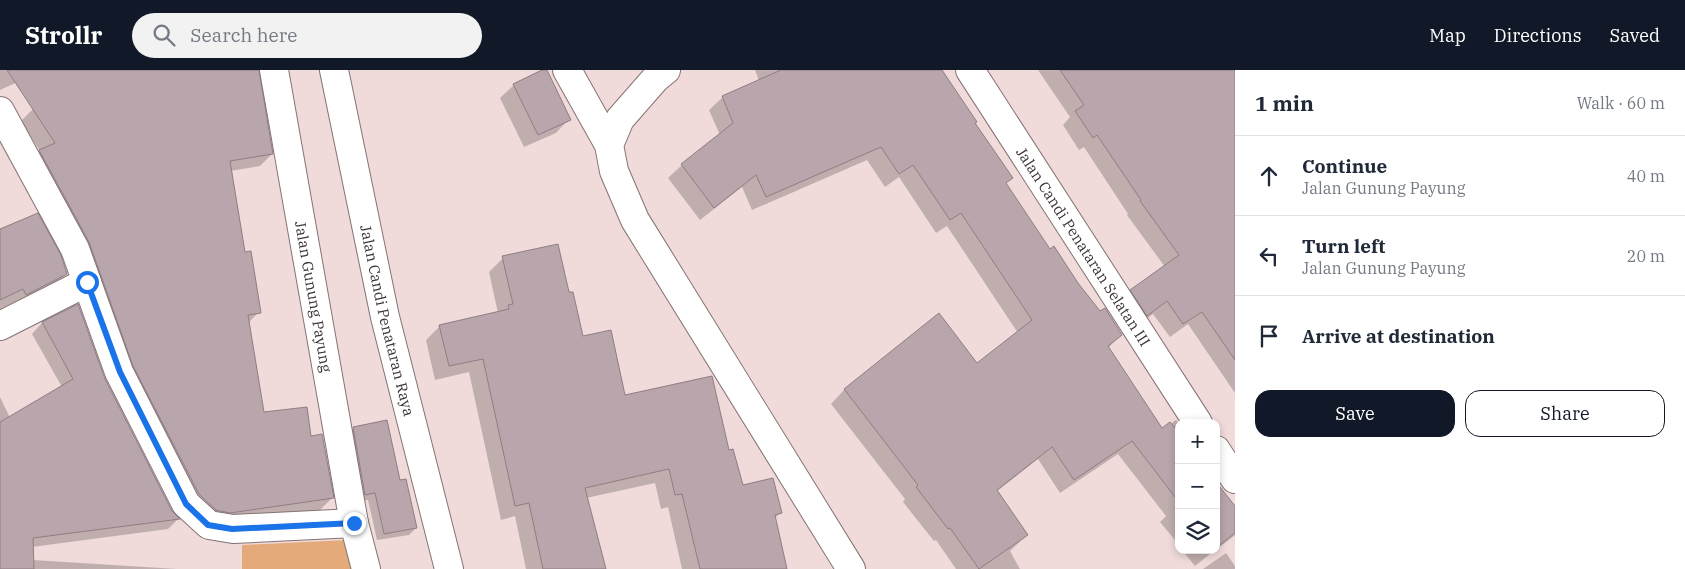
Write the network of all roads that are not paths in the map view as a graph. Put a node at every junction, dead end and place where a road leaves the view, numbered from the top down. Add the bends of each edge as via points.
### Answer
1 (274, 70) edge
2 (334, 70) edge
3 (567, 70) edge
4 (666, 70) edge
5 (970, 70) edge
6 (2, 118) edge
7 (608, 145) junction
8 (87, 282) junction
9 (0, 326) edge
10 (1195, 419) edge
11 (1220, 456) edge
12 (1235, 479) edge
13 (354, 523) junction
14 (366, 569) edge
15 (449, 569) edge
16 (851, 569) edge

1 - 13 street, Jalan Gunung Payung
2 - 15 street, Jalan Candi Penataran Raya via 385,317
3 - 7 street
4 - 7 street via 620,119
5 - 10 street, Jalan Candi Penataran Selatan III
6 - 8 street via 75,249
7 - 16 street via 614,171 634,220
8 - 9 street
8 - 13 street via 120,372 186,504 208,525 232,529
11 - 12 street
13 - 14 street, Jalan Gunung Payung

